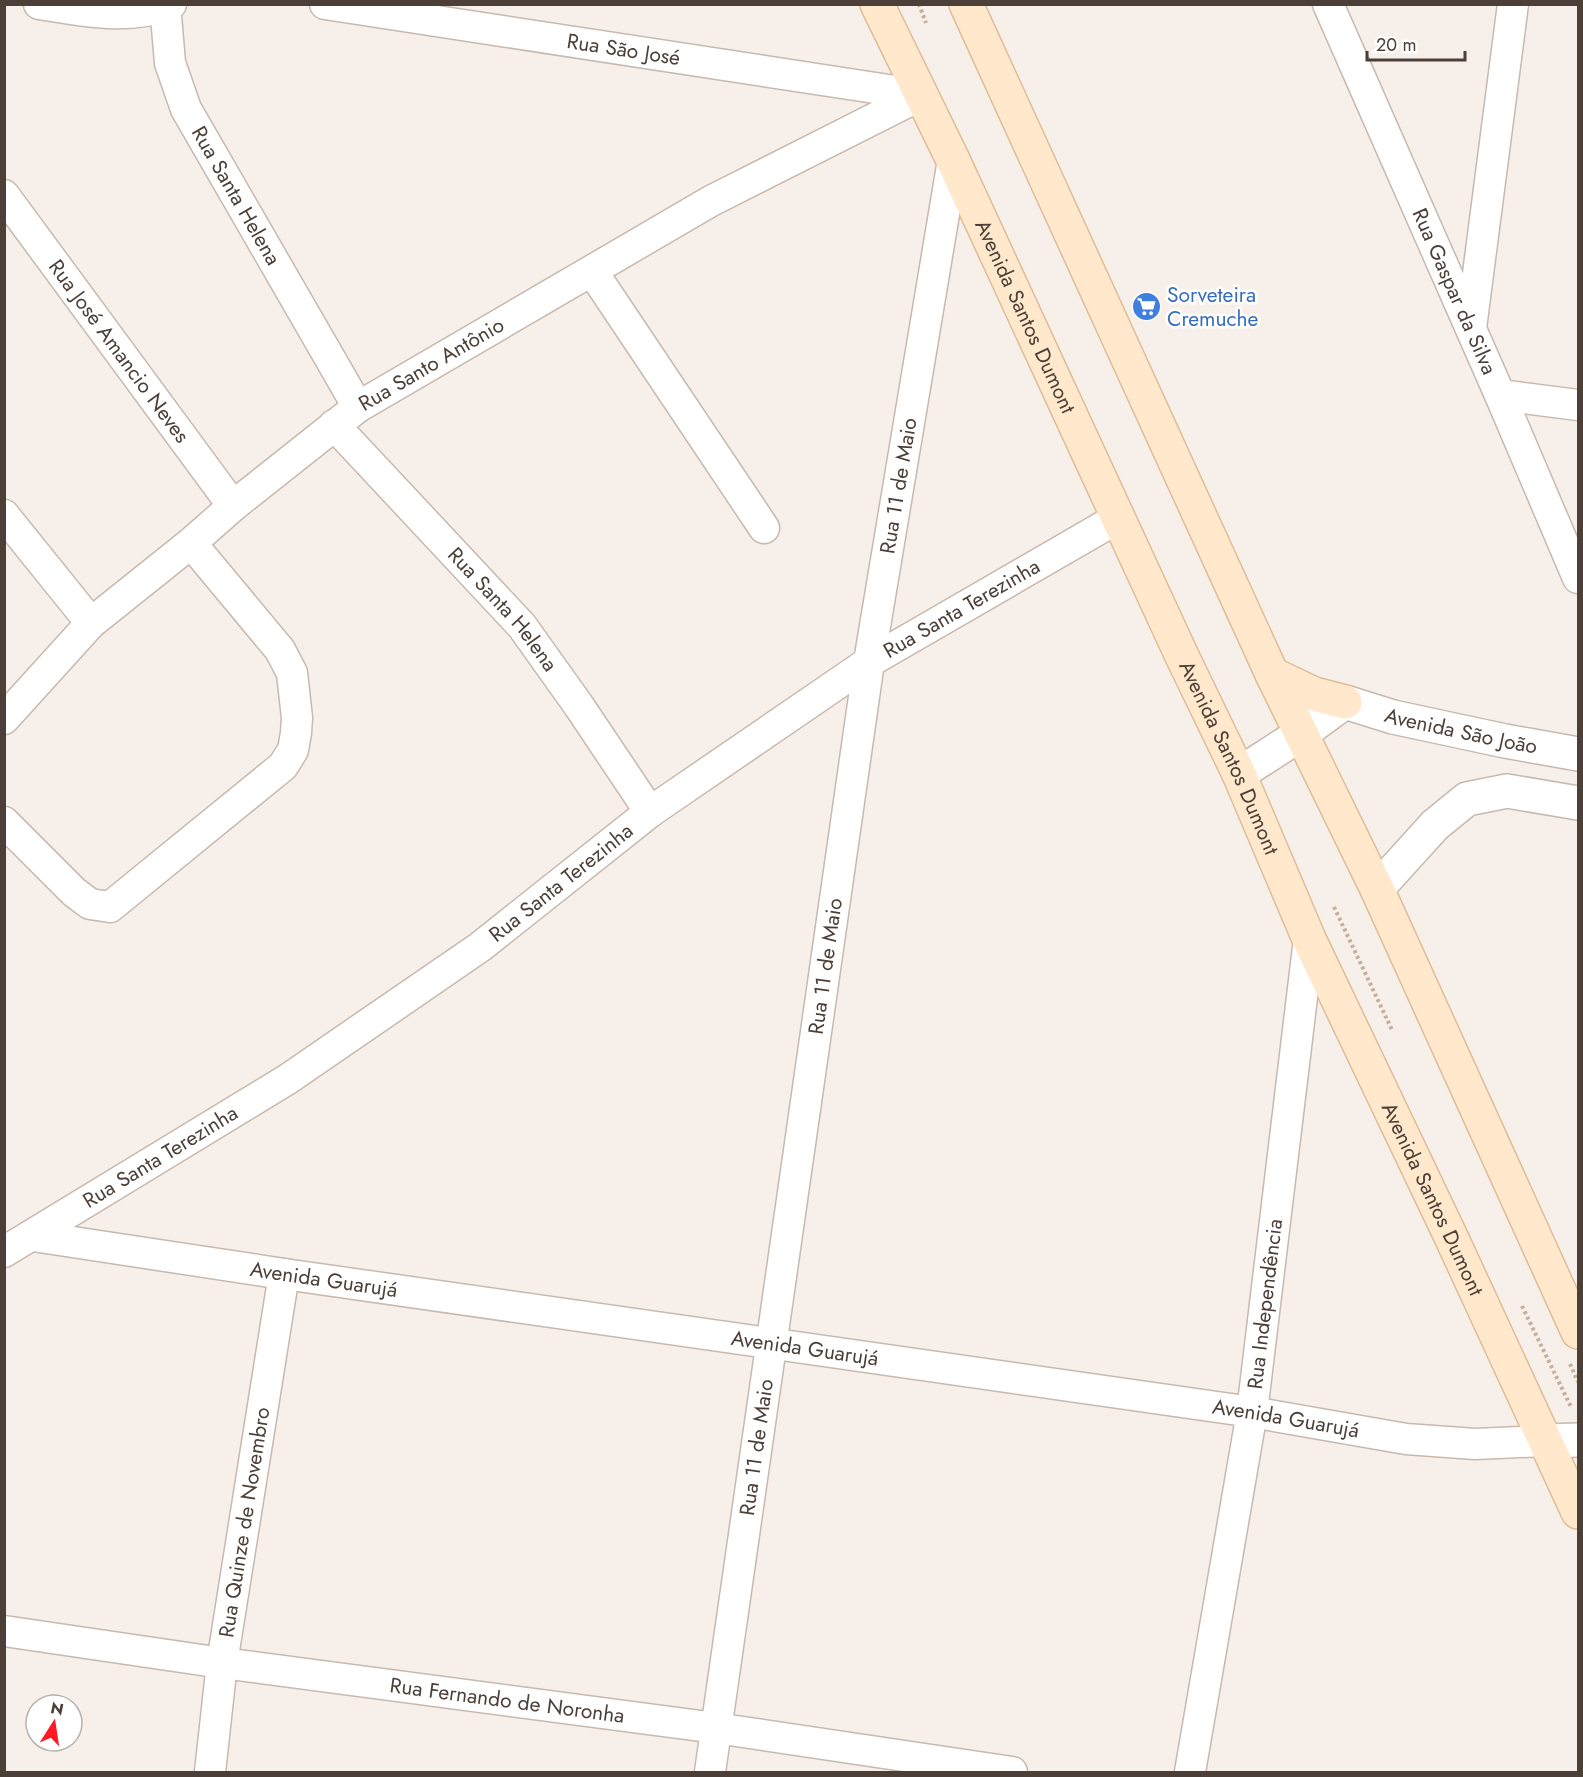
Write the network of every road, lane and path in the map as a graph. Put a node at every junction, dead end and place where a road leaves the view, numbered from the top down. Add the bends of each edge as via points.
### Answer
1 (39, 4) edge
2 (326, 4) edge
3 (877, 4) edge
4 (966, 4) edge
5 (1328, 4) edge
6 (1513, 4) edge
7 (167, 5) edge
8 (921, 95) junction
9 (953, 160) junction
10 (4, 195) edge
11 (592, 271) junction
12 (1471, 328) junction
13 (1500, 395) junction
14 (1578, 405) edge
15 (358, 406) junction
16 (334, 425) junction
17 (233, 506) junction
18 (4, 515) edge
19 (1118, 518) junction
20 (764, 528) dead end
21 (191, 543) junction
22 (1578, 578) edge
23 (91, 623) junction
24 (869, 662) junction
25 (1272, 674) junction
26 (1346, 702) junction
27 (4, 719) edge
28 (1301, 734) junction
29 (1578, 754) edge
30 (1239, 774) junction
31 (1578, 803) edge
32 (650, 812) junction
33 (4, 822) edge
34 (1377, 889) junction
35 (1309, 939) junction
36 (33, 1236) junction
37 (4, 1252) edge
38 (284, 1274) junction
39 (1578, 1332) edge
40 (771, 1344) junction
41 (1252, 1412) junction
42 (1578, 1440) edge
43 (1545, 1441) junction
44 (1578, 1512) edge
45 (4, 1631) edge
46 (222, 1663) junction
47 (716, 1728) junction
48 (210, 1773) edge
49 (710, 1773) edge
50 (1012, 1773) edge
51 (1190, 1773) edge

1 - 7 street via 112,15
2 - 8 street, Rua São José
3 - 8 main road, Avenida Santos Dumont
4 - 25 main road
5 - 12 street, Rua Gaspar da Silva
6 - 12 street
7 - 15 street, Rua Santa Helena via 170,63 186,109
8 - 9 main road, Avenida Santos Dumont
8 - 11 street, Rua Santo Antônio via 711,201
9 - 19 main road, Avenida Santos Dumont
9 - 24 street, Rua 11 de Maio
10 - 17 street, Rua José Amancio Neves
11 - 15 street, Rua Santo Antônio
11 - 20 street
12 - 13 street, Rua Gaspar da Silva
13 - 14 street
13 - 22 street, Rua Gaspar da Silva
15 - 16 street, Rua Santo Antônio
16 - 17 street, Rua Santo Antônio
16 - 32 street, Rua Santa Helena via 522,626
17 - 21 street, Rua Santo Antônio
18 - 23 street
19 - 24 street, Rua Santa Terezinha
19 - 30 main road, Avenida Santos Dumont
21 - 23 street, Rua Santo Antônio
21 - 33 street via 280,650 292,673 297,718 293,750 283,766 110,907 90,904 75,892
23 - 27 street, Rua Santo Antônio
24 - 32 street, Rua Santa Terezinha
24 - 40 street, Rua 11 de Maio
25 - 26 main road via 1314,694
25 - 28 main road
26 - 28 street
26 - 29 street, Avenida São João via 1393,717
28 - 30 street
28 - 34 main road
30 - 35 main road, Avenida Santos Dumont
31 - 34 street via 1507,791 1467,799 1435,825
32 - 36 street, Rua Santa Terezinha via 480,947 288,1078
34 - 39 main road
35 - 41 street, Rua Independência
35 - 43 main road, Avenida Santos Dumont
36 - 37 street, Rua Santa Terezinha
36 - 38 street, Avenida Guarujá
38 - 40 street, Avenida Guarujá
38 - 46 street, Rua Quinze de Novembro
40 - 41 street, Avenida Guarujá
40 - 47 street, Rua 11 de Maio
41 - 43 street, Avenida Guarujá via 1406,1439 1475,1444
41 - 51 street, Rua Independência
42 - 43 street, Avenida Guarujá
43 - 44 main road, Avenida Santos Dumont
45 - 46 street, Rua Fernando de Noronha
46 - 47 street, Rua Fernando de Noronha
46 - 48 street, Rua Quinze de Novembro
47 - 49 street, Rua 11 de Maio
47 - 50 street, Rua Fernando de Noronha

